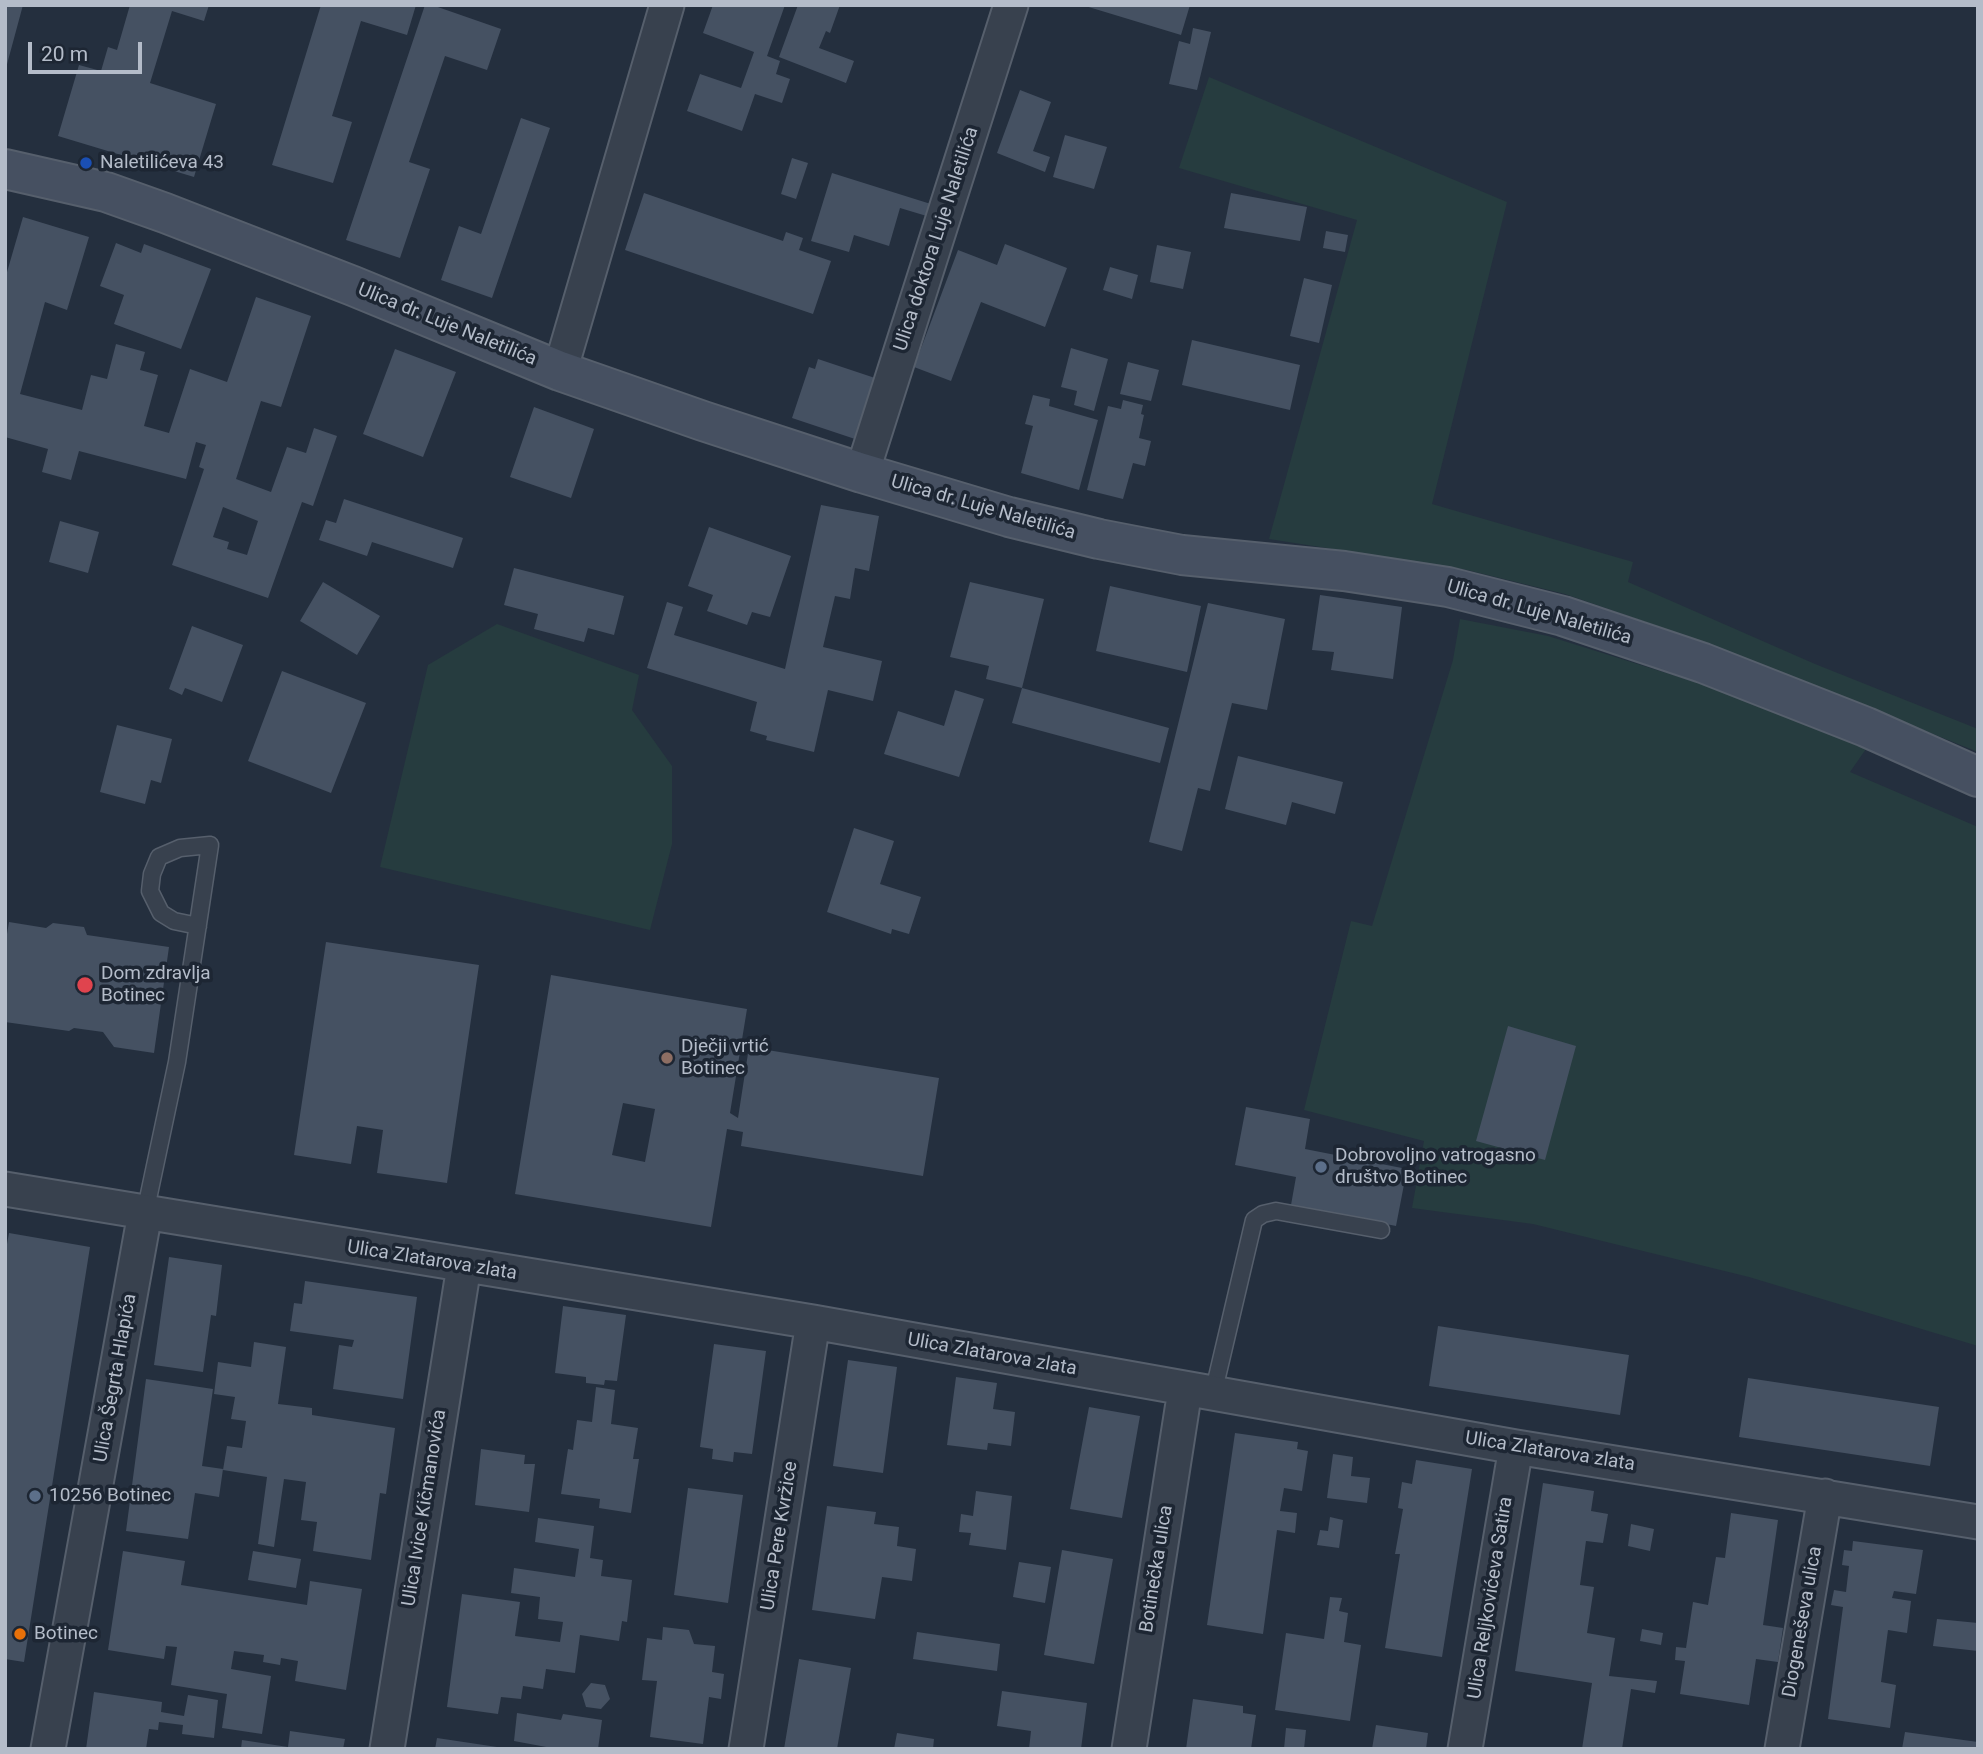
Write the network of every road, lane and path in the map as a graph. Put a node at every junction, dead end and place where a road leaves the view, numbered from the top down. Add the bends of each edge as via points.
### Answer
1 (667, 5) edge
2 (1011, 5) edge
3 (5, 169) edge
4 (560, 371) junction
5 (862, 473) junction
6 (1978, 778) edge
7 (198, 926) junction
8 (5, 1189) edge
9 (145, 1213) junction
10 (1381, 1230) dead end
11 (464, 1266) junction
12 (813, 1322) junction
13 (1199, 1392) junction
14 (1516, 1447) junction
15 (1825, 1496) junction
16 (1978, 1522) edge
17 (48, 1749) edge
18 (387, 1749) edge
19 (747, 1749) edge
20 (1129, 1749) edge
21 (1465, 1749) edge
22 (1782, 1749) edge

1 - 4 street
2 - 5 street, Ulica doktora Luje Naletilića
3 - 4 street, Ulica dr. Luje Naletilića via 107,192 165,213
4 - 5 street, Ulica dr. Luje Naletilića
5 - 6 street, Ulica dr. Luje Naletilića via 1099,539 1182,555 1448,587 1563,616 1703,663 1866,727
7 - 7 lane via 161,913 150,891 152,874 159,857 180,848 210,845
7 - 9 lane via 177,1062
8 - 9 street, Ulica Zlatarova zlata
9 - 11 street, Ulica Zlatarova zlata
9 - 17 street, Ulica Šegrta Hlapića
10 - 13 lane via 1276,1211 1254,1220
11 - 12 street, Ulica Zlatarova zlata
11 - 18 street, Ulica Ivice Kičmanovića
12 - 13 street, Ulica Zlatarova zlata
12 - 19 street, Ulica Pere Kvržice
13 - 14 street, Ulica Zlatarova zlata
13 - 20 street, Botinečka ulica
14 - 15 street, Ulica Zlatarova zlata
14 - 21 street, Ulica Reljkovićeva Satira
15 - 16 street, Ulica Zlatarova zlata
15 - 22 street, Diogeneševa ulica

